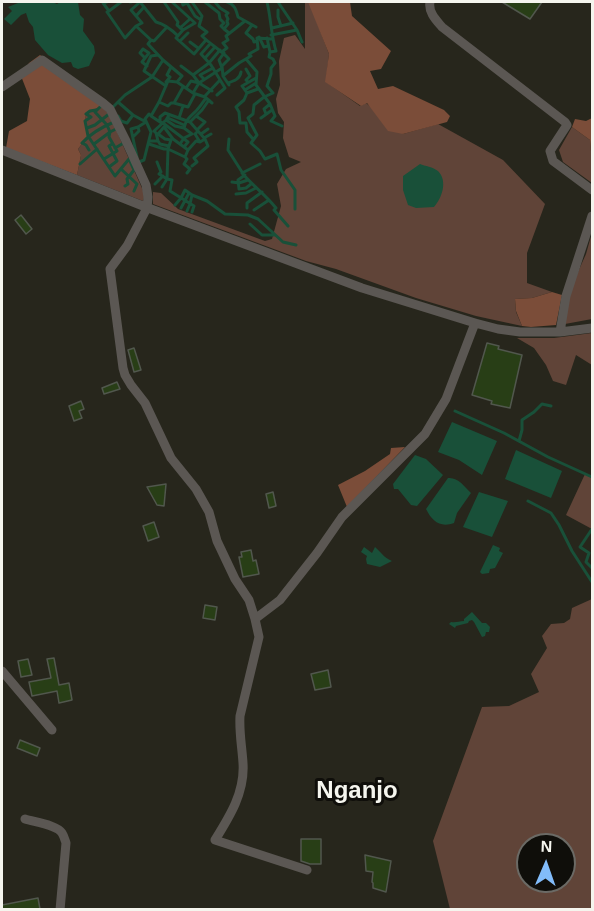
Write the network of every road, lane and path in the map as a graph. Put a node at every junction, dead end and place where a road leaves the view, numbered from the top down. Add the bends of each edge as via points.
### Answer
1 (430, 2) edge
2 (2, 87) edge
3 (2, 150) edge
4 (592, 190) edge
5 (147, 208) junction
6 (592, 216) edge
7 (475, 323) junction
8 (592, 328) edge
9 (560, 332) junction
10 (255, 619) junction
11 (2, 671) edge
12 (52, 730) dead end
13 (25, 819) dead end
14 (307, 870) dead end
15 (60, 909) edge

1 - 4 street via 433,16 442,27 565,122 567,125 550,156
2 - 5 street via 42,60 103,103 117,122 146,185
3 - 5 street
5 - 7 street via 362,288
5 - 10 street via 110,269 123,368 171,458 209,512 217,541
6 - 9 street via 566,296
7 - 9 street via 520,332
7 - 10 street via 447,399 425,434 342,517 280,600
8 - 9 street
10 - 14 street via 260,637 240,716 241,788 215,840
11 - 12 street
13 - 15 street via 54,827 64,836

